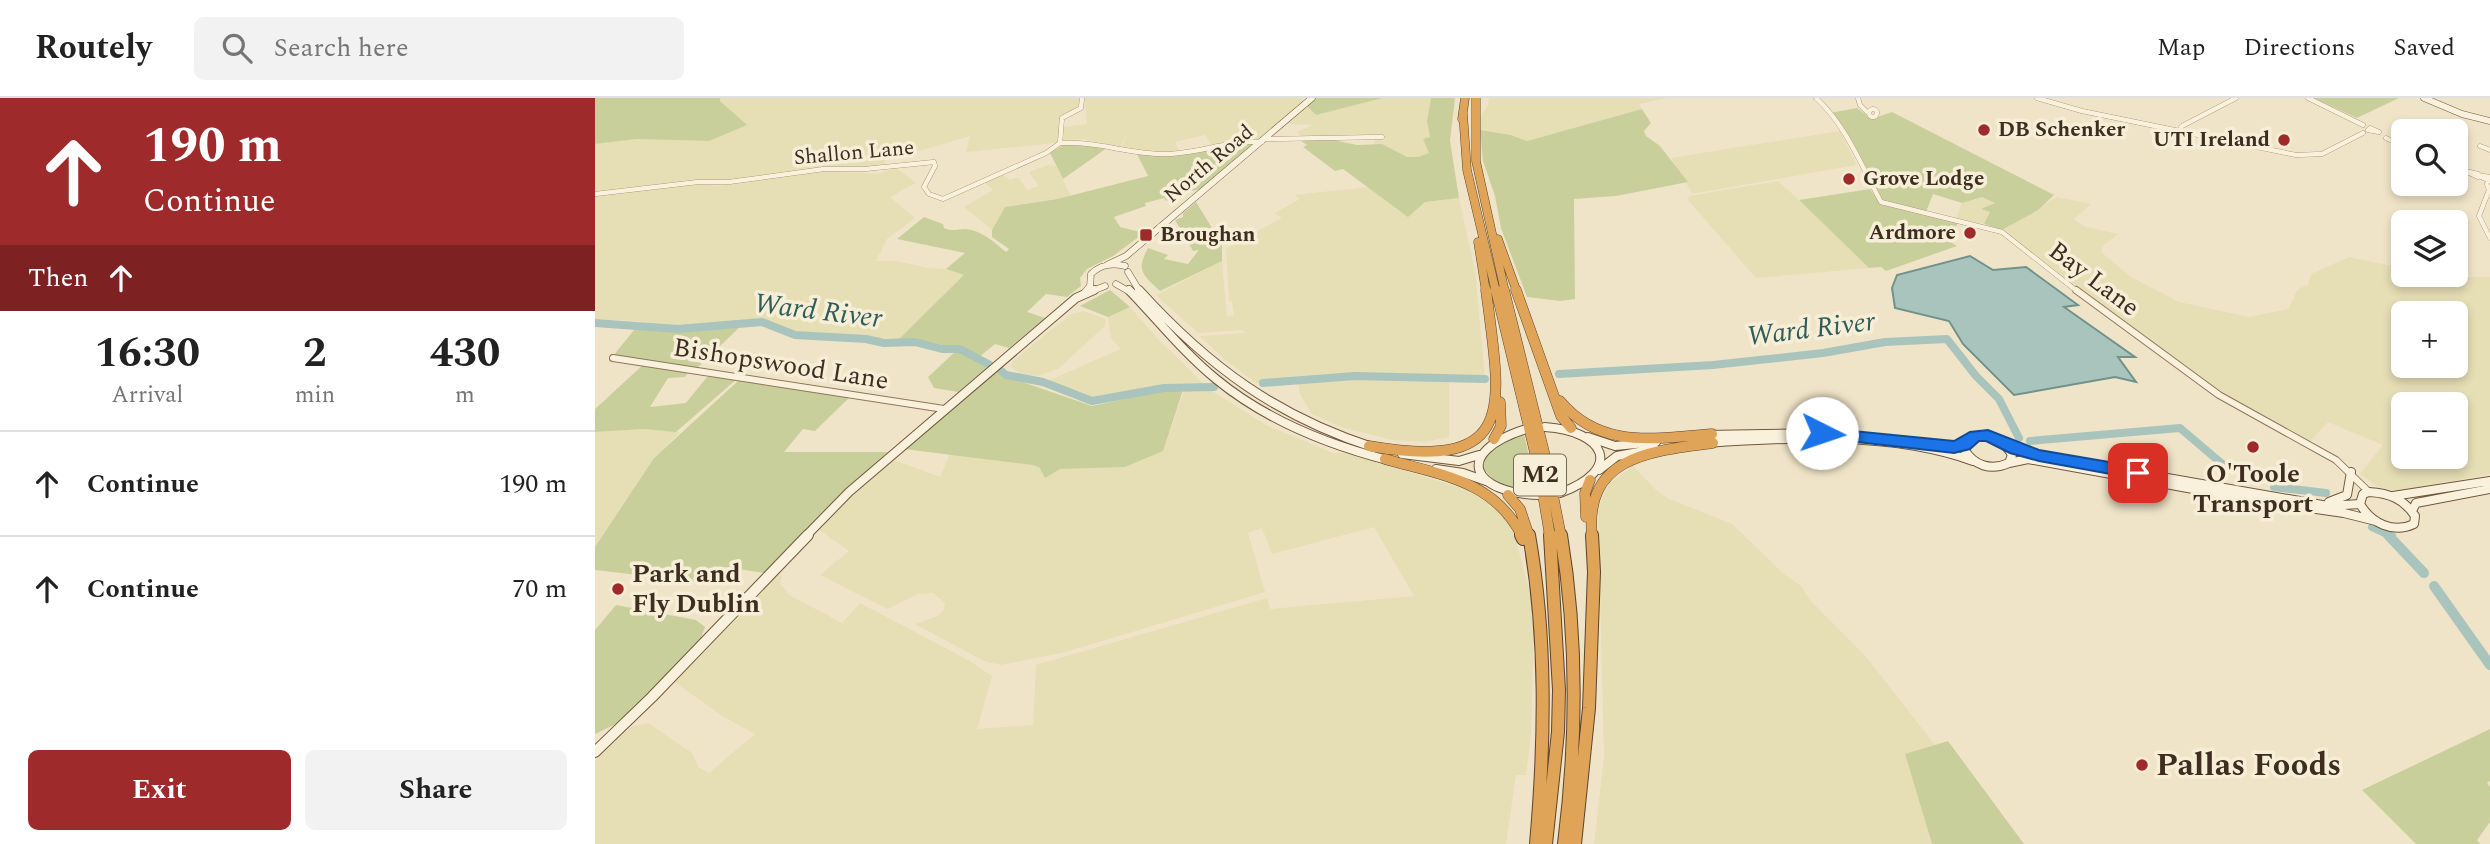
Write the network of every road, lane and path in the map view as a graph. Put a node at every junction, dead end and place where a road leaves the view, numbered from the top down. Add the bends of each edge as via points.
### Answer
1 (1082, 98) edge
2 (1313, 98) edge
3 (1465, 98) edge
4 (1476, 98) edge
5 (1816, 98) edge
6 (1858, 98) edge
7 (2038, 98) edge
8 (2237, 98) edge
9 (2308, 98) edge
10 (2424, 98) edge
11 (1867, 110) dead end
12 (1463, 113) junction
13 (2490, 121) edge
14 (2179, 131) junction
15 (2371, 131) junction
16 (1382, 137) dead end
17 (2391, 140) edge
18 (1264, 141) junction
19 (1060, 143) junction
20 (2480, 146) dead end
21 (1474, 149) junction
22 (2490, 150) edge
23 (2468, 172) edge
24 (2485, 178) edge
25 (595, 194) edge
26 (2490, 238) edge
27 (1126, 256) junction
28 (1107, 264) junction
29 (1127, 269) junction
30 (1091, 281) junction
31 (1115, 284) junction
32 (1105, 286) junction
33 (1085, 292) junction
34 (1491, 333) junction
35 (613, 358) dead end
36 (1548, 377) junction
37 (944, 409) junction
38 (1545, 427) dead end
39 (1571, 428) junction
40 (1526, 429) dead end
41 (1588, 437) junction
42 (1709, 437) junction
43 (1494, 439) junction
44 (1964, 445) junction
45 (2006, 445) junction
46 (1369, 446) junction
47 (1479, 455) junction
48 (1385, 459) junction
49 (1973, 461) junction
50 (2009, 463) junction
51 (1598, 470) junction
52 (2351, 472) junction
53 (1590, 480) junction
54 (1486, 481) junction
55 (2490, 481) edge
56 (2490, 489) edge
57 (2369, 492) junction
58 (1560, 493) dead end
59 (1508, 495) junction
60 (1541, 495) dead end
61 (2392, 496) junction
62 (2275, 497) junction
63 (2360, 504) junction
64 (2412, 511) junction
65 (2376, 521) junction
66 (1593, 586) junction
67 (1539, 606) junction
68 (595, 752) edge
69 (1536, 844) edge
70 (1546, 844) edge
71 (1564, 844) edge
72 (1575, 844) edge

1 - 19 street via 1081,108 1062,118
2 - 18 street, North Road
3 - 12 highway
4 - 21 highway
5 - 52 street, Bay Lane via 1845,135 1881,202 2002,232 2218,395
6 - 11 street
7 - 14 street
8 - 14 street
9 - 15 street
10 - 13 street
12 - 34 highway via 1462,164
12 - 70 highway, M2 via 1467,170 1538,465 1553,552 1559,690
14 - 15 street via 2301,156 2322,154
15 - 17 street
16 - 18 street
18 - 19 street via 1163,155 1085,141
18 - 27 street, North Road
19 - 25 street, Shallon Lane via 943,199 924,187 934,162
20 - 22 street
21 - 36 highway via 1489,213
21 - 71 highway, M2 via 1565,551 1575,685
23 - 24 street
24 - 26 street via 2489,192 2479,216
27 - 28 street, North Road
27 - 29 street
28 - 29 street
28 - 30 street via 1093,272
29 - 31 street via 1126,277
29 - 46 street via 1137,288 1233,380 1289,415
30 - 32 street
30 - 33 street
31 - 32 street
31 - 48 street via 1125,287 1217,380 1251,404 1319,438
32 - 33 street
33 - 37 street
34 - 43 highway via 1502,417
34 - 46 highway via 1496,403 1481,434 1459,448 1438,453
35 - 37 street, Bishopswood Lane
36 - 39 highway via 1561,416
36 - 42 highway via 1565,409 1594,429 1638,439
37 - 68 street via 835,505
38 - 39 street
39 - 41 street
40 - 43 street
41 - 42 street via 1615,446
41 - 51 street via 1600,452
42 - 44 street via 1801,432
42 - 49 street via 1833,439 1936,450
42 - 51 street via 1632,452 1605,462
42 - 66 highway via 1632,460 1608,475 1591,509
43 - 47 street
44 - 45 street via 1981,435
44 - 49 street
45 - 50 street via 2012,455
45 - 62 street via 2039,456
46 - 47 street via 1442,461
47 - 54 street
48 - 54 street
48 - 67 highway via 1468,482 1504,506 1526,545
49 - 50 street via 1994,468
50 - 65 street via 2028,459
51 - 53 street
52 - 57 street, Bay Lane
52 - 62 street via 2349,491 2336,501
53 - 58 street
53 - 66 highway via 1584,505
54 - 59 street
55 - 61 street
56 - 64 street via 2416,503
57 - 61 street
57 - 63 street via 2363,494
59 - 60 street
59 - 67 highway via 1522,510
61 - 64 street
62 - 63 street via 2336,506
63 - 65 street
64 - 65 street via 2414,524 2406,528
66 - 72 highway via 1587,747
67 - 69 highway via 1545,708

